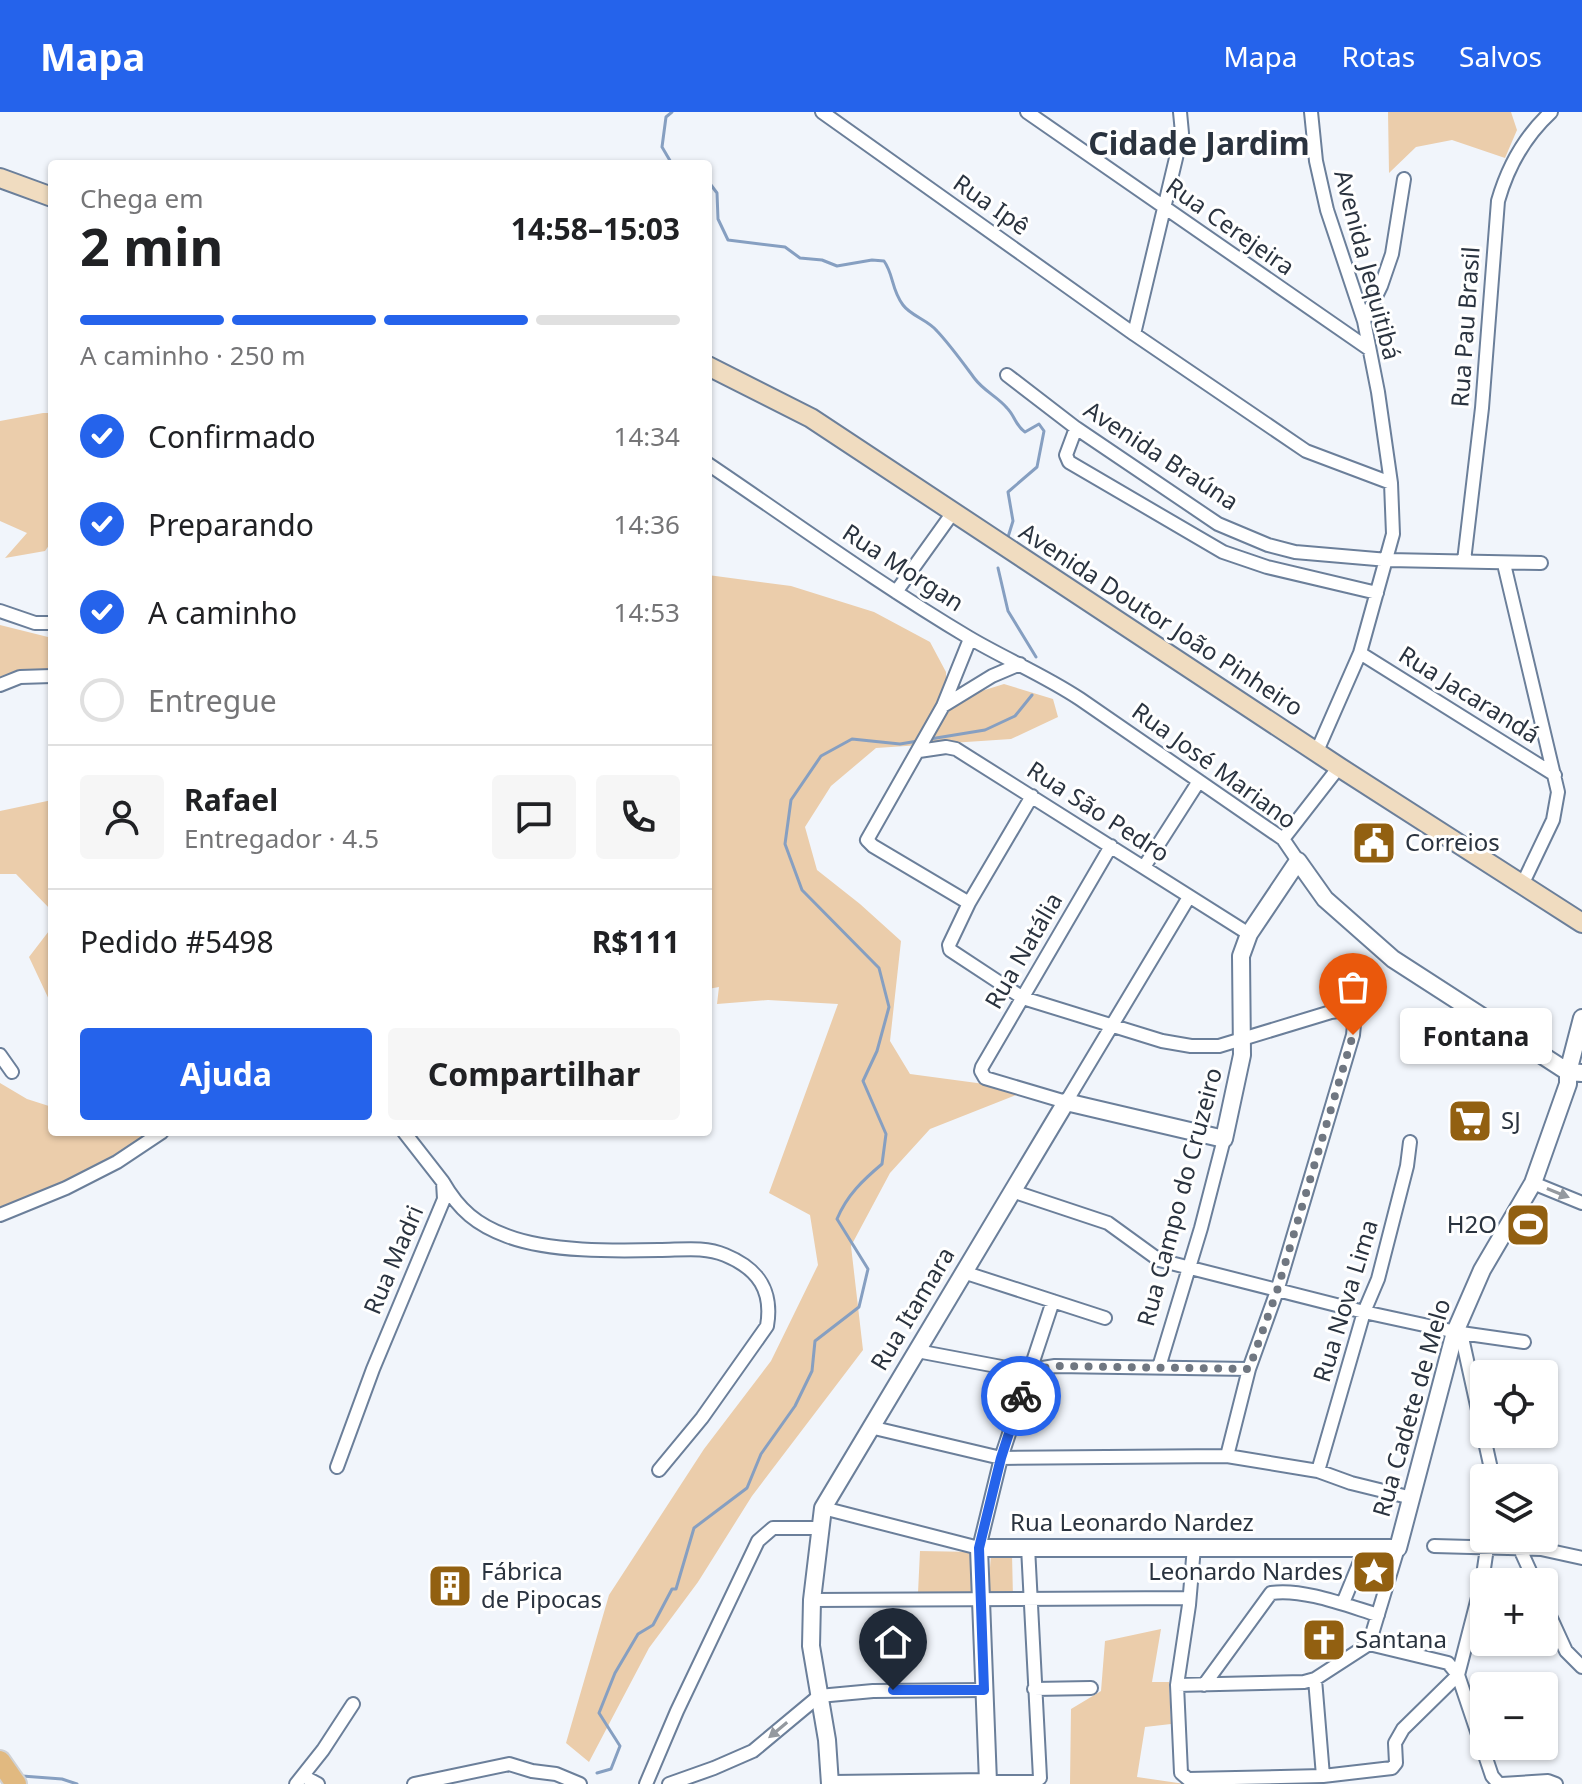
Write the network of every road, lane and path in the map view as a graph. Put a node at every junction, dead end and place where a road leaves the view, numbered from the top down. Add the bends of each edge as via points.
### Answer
1 (822, 112) edge
2 (1027, 112) edge
3 (1180, 112) edge
4 (1311, 112) edge
5 (1551, 112) edge
6 (0, 178) edge
7 (1404, 179) dead end
8 (48, 196) edge
9 (1164, 209) junction
10 (1364, 321) junction
11 (1134, 334) junction
12 (1369, 349) junction
13 (712, 373) edge
14 (1007, 375) dead end
15 (1076, 428) junction
16 (712, 467) edge
17 (1391, 483) junction
18 (954, 511) junction
19 (1218, 524) junction
20 (1207, 542) junction
21 (1388, 560) junction
22 (1464, 561) junction
23 (1541, 563) dead end
24 (1504, 564) junction
25 (896, 592) junction
26 (1377, 593) junction
27 (0, 611) edge
28 (48, 623) edge
29 (970, 639) junction
30 (1360, 653) junction
31 (1020, 664) junction
32 (48, 676) edge
33 (0, 685) edge
34 (1080, 699) joint
35 (943, 706) junction
36 (919, 751) junction
37 (1317, 751) junction
38 (1339, 767) junction
39 (1555, 775) junction
40 (1199, 781) junction
41 (1032, 796) junction
42 (1283, 839) junction
43 (1111, 846) junction
44 (1298, 861) junction
45 (1144, 867) junction
46 (1522, 885) junction
47 (1189, 897) junction
48 (969, 903) junction
49 (1582, 923) edge
50 (1249, 934) junction
51 (1023, 998) junction
52 (1582, 1018) edge
53 (1113, 1027) junction
54 (1243, 1039) junction
55 (0, 1055) edge
56 (12, 1072) dead end
57 (1575, 1079) edge
58 (1066, 1102) junction
59 (156, 1136) edge
60 (407, 1136) edge
61 (1224, 1139) junction
62 (1410, 1142) dead end
63 (443, 1182) junction
64 (1533, 1183) junction
65 (1012, 1191) junction
66 (1582, 1203) edge
67 (0, 1215) edge
68 (1189, 1267) junction
69 (963, 1272) junction
70 (1277, 1291) junction
71 (1053, 1301) junction
72 (1364, 1312) junction
73 (1105, 1318) dead end
74 (1458, 1332) junction
75 (1524, 1342) dead end
76 (917, 1351) junction
77 (1159, 1367) junction
78 (1249, 1369) junction
79 (1030, 1370) junction
80 (870, 1427) junction
81 (1227, 1456) junction
82 (1001, 1458) junction
83 (1490, 1464) edge
84 (337, 1467) dead end
85 (659, 1470) dead end
86 (1318, 1471) junction
87 (1412, 1498) junction
88 (823, 1508) junction
89 (820, 1528) junction
90 (1434, 1546) dead end
91 (1028, 1547) junction
92 (1194, 1547) junction
93 (1366, 1547) junction
94 (1470, 1547) edge
95 (979, 1548) junction
96 (1398, 1548) junction
97 (1486, 1552) edge
98 (1555, 1552) edge
99 (1582, 1558) edge
100 (1189, 1598) junction
101 (980, 1599) junction
102 (1031, 1599) junction
103 (812, 1600) junction
104 (1343, 1603) junction
105 (1378, 1615) junction
106 (1558, 1634) edge
107 (1369, 1644) junction
108 (1582, 1667) edge
109 (1458, 1675) junction
110 (1315, 1679) junction
111 (1177, 1685) junction
112 (1204, 1685) junction
113 (1091, 1688) dead end
114 (1034, 1689) junction
115 (984, 1690) junction
116 (819, 1696) junction
117 (353, 1704) dead end
118 (1323, 1776) junction
119 (300, 1780) edge
120 (988, 1783) edge
121 (318, 1784) edge
122 (414, 1784) edge
123 (580, 1784) edge
124 (646, 1784) edge
125 (669, 1784) edge
126 (832, 1784) edge
127 (1500, 1784) edge
128 (1556, 1784) edge

1 - 11 street, Rua Ipê
2 - 9 street, Rua Cerejeira
3 - 9 street via 1182,133
4 - 10 street, Avenida Jequitibá via 1327,210
5 - 22 street, Rua Pau Brasil via 1516,156 1498,201
6 - 8 main road
7 - 10 street via 1392,254
9 - 11 street
9 - 12 street, Rua Cerejeira
10 - 12 street, Avenida Jequitibá
11 - 17 street, Rua Ipê via 1306,451
12 - 17 street, Avenida Jequitibá
13 - 18 main road, Avenida Doutor João Pinheiro via 811,418
14 - 15 street, Avenida Braúna
15 - 19 street, Avenida Braúna
15 - 20 street via 1066,455 1069,462
16 - 25 street, Rua Morgan
17 - 21 street, Avenida Jequitibá
18 - 25 street
18 - 37 main road, Avenida Doutor João Pinheiro
19 - 20 street
19 - 21 street, Avenida Braúna via 1295,552
20 - 26 street via 1256,564
21 - 22 street, Avenida Braúna
21 - 26 street, Avenida Jequitibá
22 - 24 street, Avenida Braúna
23 - 24 street, Avenida Braúna
24 - 39 street
25 - 29 street, Rua Morgan
26 - 30 street, Avenida Jequitibá
27 - 28 street
29 - 31 street, Rua Morgan
29 - 35 street
30 - 37 street, Avenida Jequitibá
30 - 39 street, Rua Jacarandá
31 - 34 street, Rua Morgan
31 - 35 street
32 - 33 street via 20,677
34 - 40 street, Rua José Mariano
35 - 36 street
36 - 41 street, Rua São Pedro via 956,749
36 - 48 street via 867,840
37 - 38 main road, Avenida Doutor João Pinheiro
38 - 42 street
38 - 46 main road, Avenida Doutor João Pinheiro
39 - 46 street via 1553,820
40 - 42 street, Rua José Mariano
40 - 45 street
41 - 43 street, Rua São Pedro
41 - 48 street
42 - 44 street, Rua José Mariano
43 - 45 street, Rua São Pedro
43 - 51 street, Rua Natália
44 - 50 street
44 - 57 street, Rua José Mariano via 1325,899 1393,959
45 - 47 street, Rua São Pedro
46 - 49 main road, Avenida Doutor João Pinheiro
47 - 50 street, Rua São Pedro
47 - 53 street, Rua Itamara
48 - 51 street via 950,950
50 - 54 street, Rua Campo do Cruzeiro via 1240,964
51 - 53 street
51 - 58 street, Rua Natália via 981,1071 985,1078
52 - 57 street, Rua Cadete de Melo
53 - 54 street via 1191,1046
53 - 58 street, Rua Itamara
54 - 61 street, Rua Campo do Cruzeiro
54 - 70 street via 1331,1012 1353,1012 1356,1020
55 - 56 street
57 - 64 street, Rua Cadete de Melo
58 - 61 street
58 - 65 street, Rua Itamara
59 - 67 street via 66,1188
60 - 63 street, Rua Madri
61 - 68 street, Rua Campo do Cruzeiro
62 - 72 street, Rua Nova Lima via 1378,1279
63 - 84 street, Rua Madri via 444,1199
63 - 85 street via 463,1211 504,1235 573,1249 698,1249 738,1262 767,1291 767,1326
64 -> 66 street
64 - 74 street, Rua Cadete de Melo via 1482,1270
65 - 68 street via 1108,1223 1151,1255
65 - 69 street, Rua Itamara
68 - 70 street
68 - 77 street, Rua Campo do Cruzeiro
69 - 71 street
69 - 76 street, Rua Itamara
70 - 72 street
70 - 78 street
71 - 73 street
71 - 79 street
72 - 74 street
72 - 86 street, Rua Nova Lima
74 - 75 street
74 - 83 street
74 - 87 street, Rua Cadete de Melo
76 - 79 street
76 - 80 street, Rua Itamara
77 - 78 street
77 - 79 street
78 - 81 street
79 - 82 street
80 - 82 street
80 - 88 street, Rua Itamara
81 - 82 street
81 - 86 street
82 - 95 street
86 - 87 street
87 - 96 street, Rua Cadete de Melo
88 - 89 street, Rua Itamara
88 - 95 street, Rua Leonardo Nardez
89 - 103 street, Rua Itamara
89 - 124 street via 773,1528 758,1541
90 - 94 street
91 - 92 street, Rua Leonardo Nardez
91 - 95 street, Rua Leonardo Nardez
91 - 102 street
92 - 93 street, Rua Leonardo Nardez
92 - 100 street
93 - 96 street, Rua Leonardo Nardez
93 - 104 street
95 - 101 street
96 - 105 street
97 - 109 street
98 - 99 street
100 - 102 street
100 - 111 street
101 - 102 street
101 - 103 street
101 - 115 street
102 - 114 street
103 - 116 street, Rua Itamara via 812,1656
104 - 105 street
104 - 112 street via 1271,1593
105 - 107 street
106 - 108 street
107 - 109 street via 1448,1663
107 - 110 street
109 - 118 street via 1403,1729 1392,1768
109 - 127 street via 1492,1776
110 - 112 street
110 - 118 street
111 - 112 street
111 - 118 street via 1178,1748 1181,1773 1188,1779
113 - 114 street
114 - 120 street via 1039,1781
115 - 116 street
115 - 120 street
116 -> 125 street via 753,1751
116 - 126 street, Rua Itamara
117 - 119 street
119 - 121 street
120 - 126 street
122 - 123 street via 509,1764
127 - 128 street

